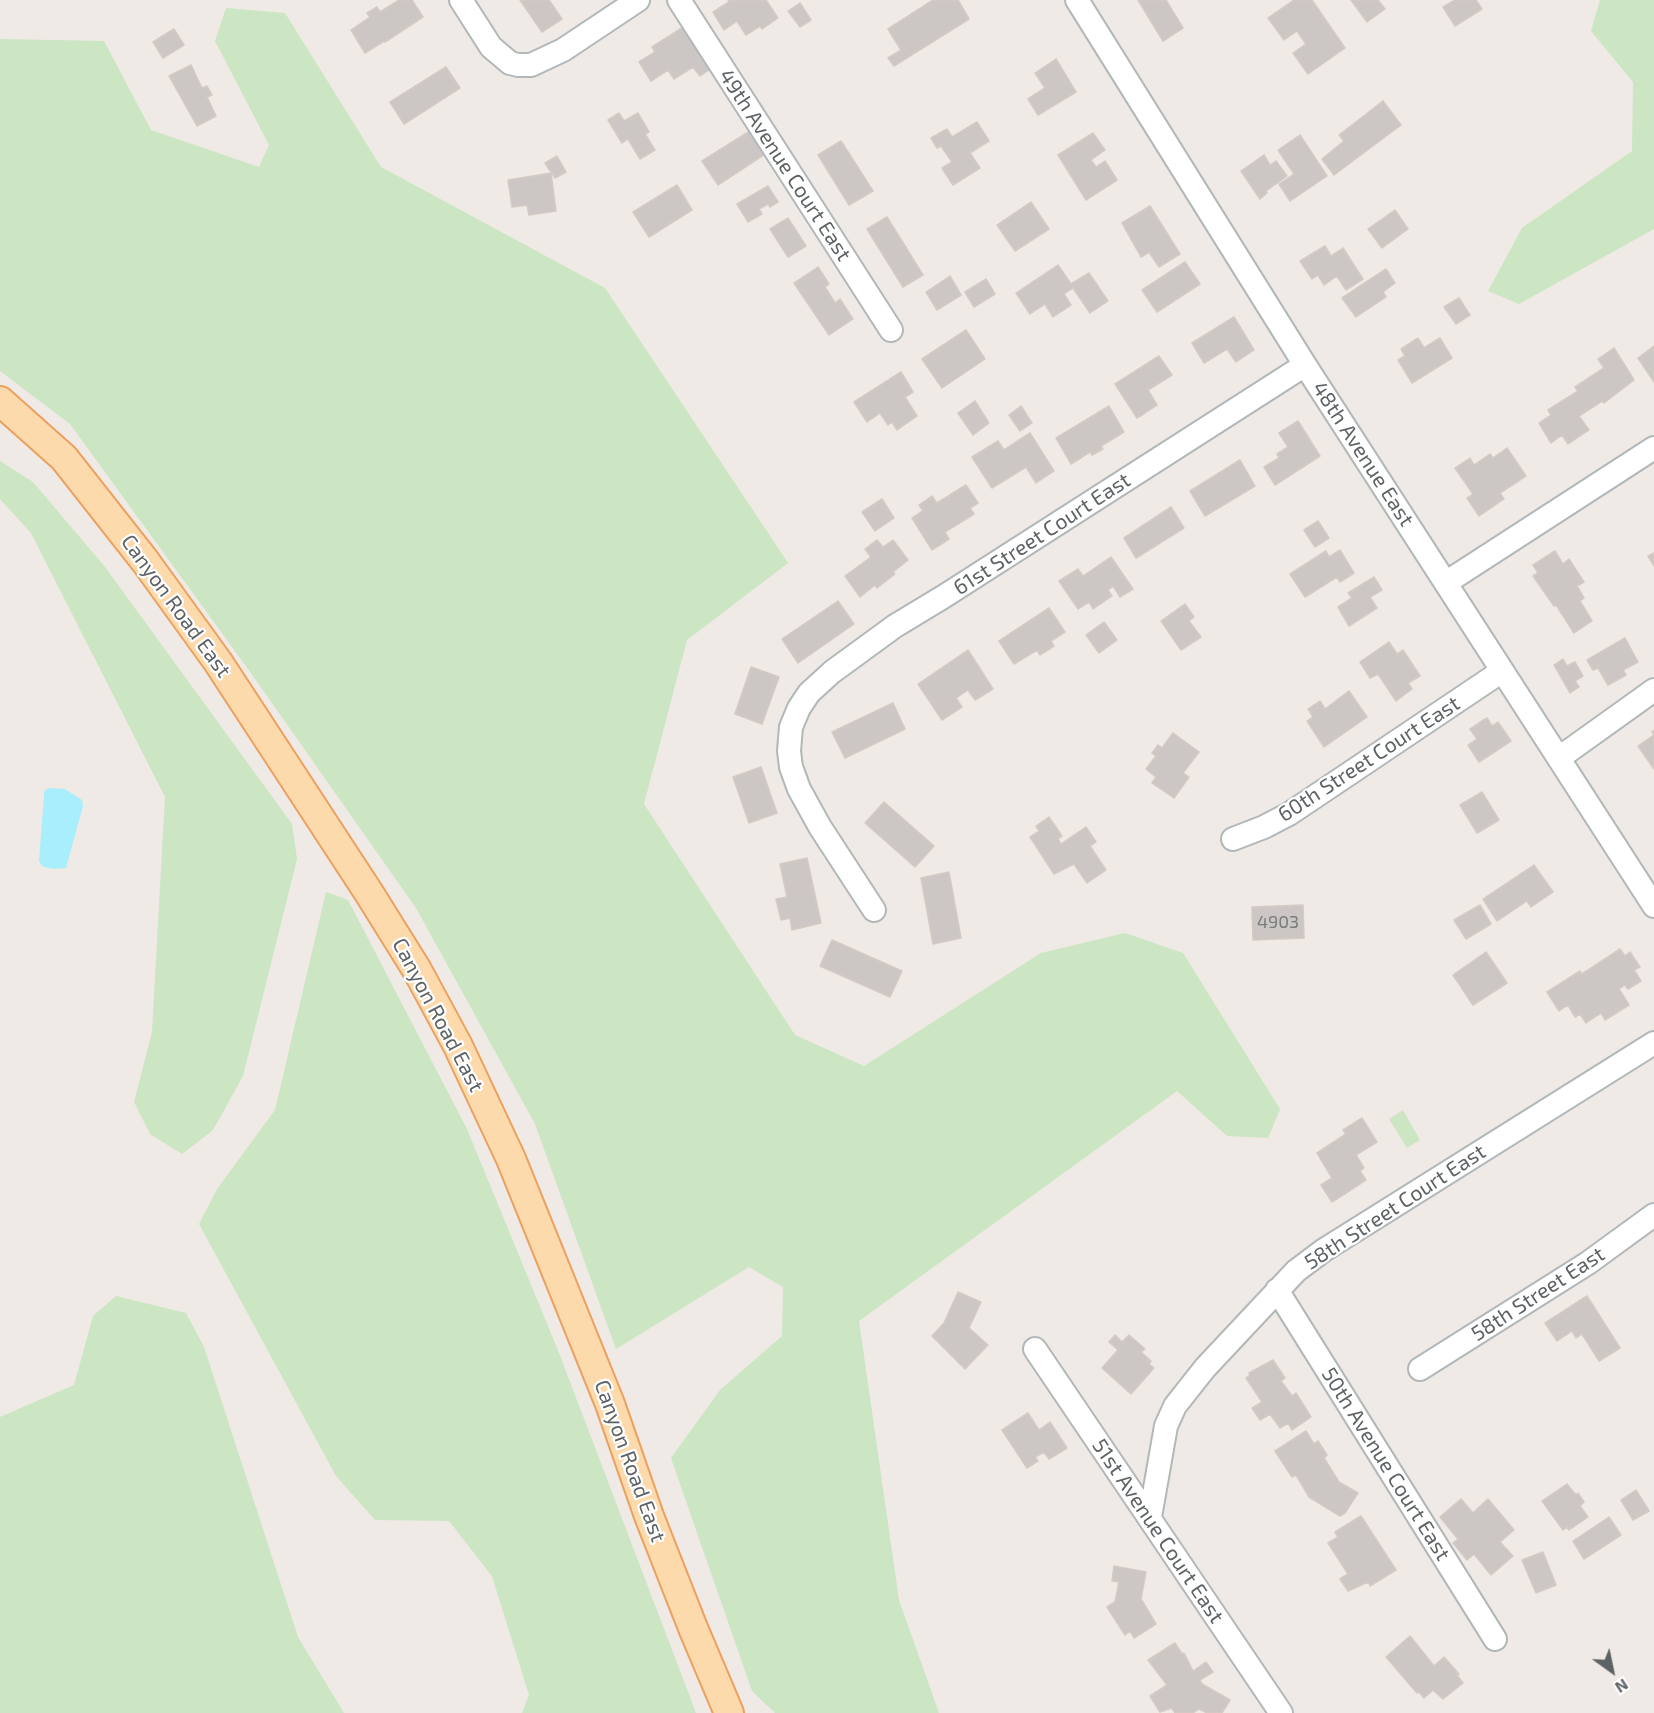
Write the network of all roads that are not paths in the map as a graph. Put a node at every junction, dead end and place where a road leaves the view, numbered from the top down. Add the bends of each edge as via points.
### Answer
1 (461, 0) edge
2 (638, 0) edge
3 (679, 0) edge
4 (1077, 0) edge
5 (891, 330) dead end
6 (1305, 365) junction
7 (0, 401) edge
8 (1654, 448) edge
9 (1447, 582) junction
10 (1502, 671) junction
11 (1654, 690) edge
12 (1559, 758) junction
13 (1233, 839) dead end
14 (1654, 904) edge
15 (874, 910) dead end
16 (1654, 1044) edge
17 (1654, 1215) edge
18 (1278, 1290) junction
19 (1035, 1349) dead end
20 (1420, 1369) dead end
21 (1150, 1517) junction
22 (1495, 1639) dead end
23 (729, 1713) edge
24 (1281, 1713) edge

1 - 2 street via 491,47 518,65 531,64 563,50
3 - 5 street, 49th Avenue Court East
4 - 6 street, 48th Avenue East
6 - 9 street, 48th Avenue East
6 - 15 street, 61st Street Court East via 895,626 817,686 799,708 789,751 799,789
7 - 23 main road, Canyon Road East via 64,458 145,561 218,662 417,970 511,1159
8 - 9 street
9 - 10 street, 48th Avenue East
10 - 12 street, 48th Avenue East
10 - 13 street, 60th Street Court East via 1289,814
11 - 12 street
12 - 14 street, 48th Avenue East
16 - 18 street, 58th Street Court East via 1324,1250
17 - 20 street, 58th Street East via 1588,1263
18 - 21 street, 58th Street Court East via 1175,1406 1166,1426
18 - 22 street, 50th Avenue Court East
19 - 21 street, 51st Avenue Court East
21 - 24 street, 51st Avenue Court East

